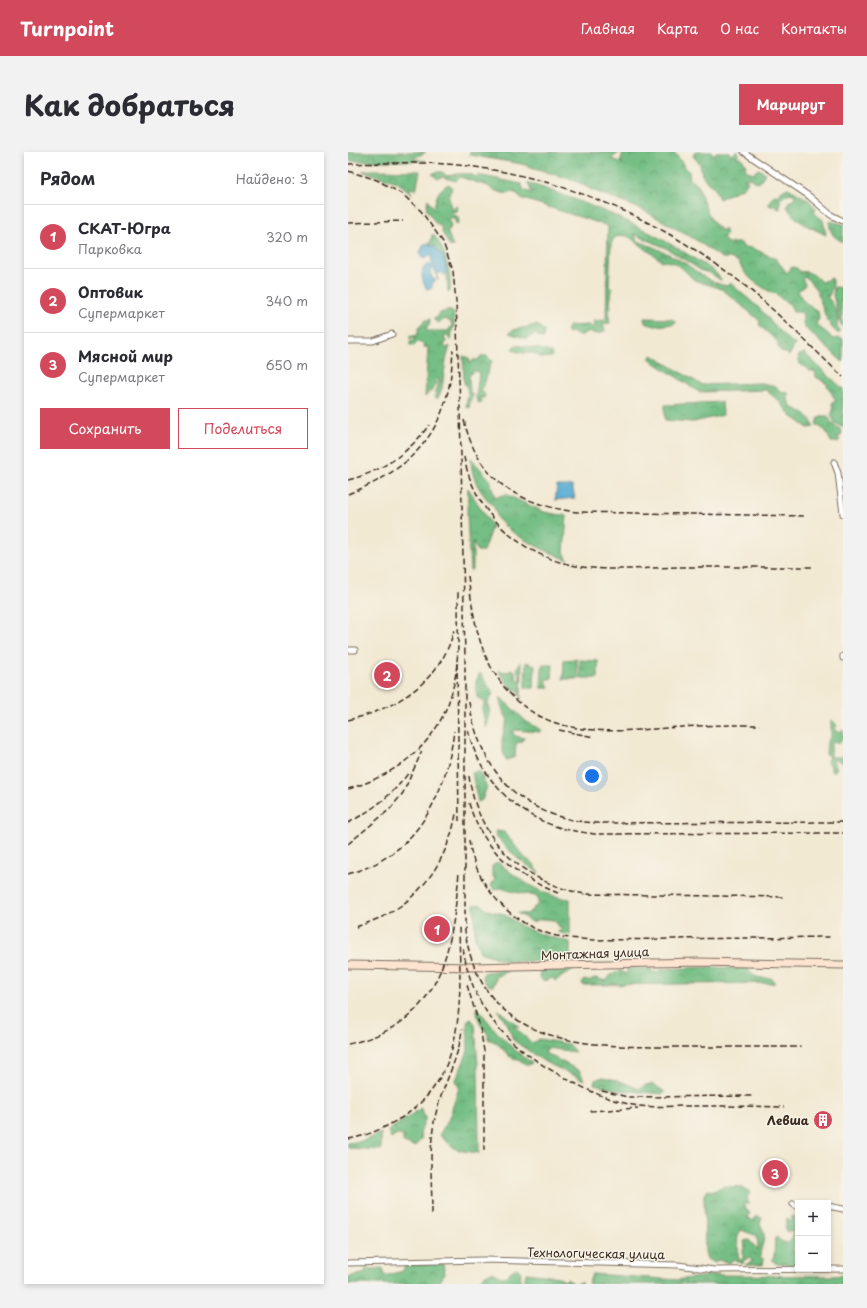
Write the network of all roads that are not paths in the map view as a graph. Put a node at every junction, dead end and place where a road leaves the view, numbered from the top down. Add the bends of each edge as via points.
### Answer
1 (744, 152) edge
2 (843, 221) edge
3 (392, 334) dead end
4 (348, 341) edge
5 (834, 462) dead end
6 (843, 514) edge
7 (348, 650) edge
8 (355, 650) dead end
9 (348, 965) edge
10 (843, 965) edge
11 (831, 1207) edge
12 (843, 1209) edge
13 (348, 1263) edge
14 (843, 1270) edge

1 - 2 street
3 - 4 street via 373,341
5 - 6 street via 838,473
7 - 8 street
9 - 10 street, Монтажная улица via 481,966 700,962
11 - 12 street
13 - 14 street, Технологическая улица via 483,1260

